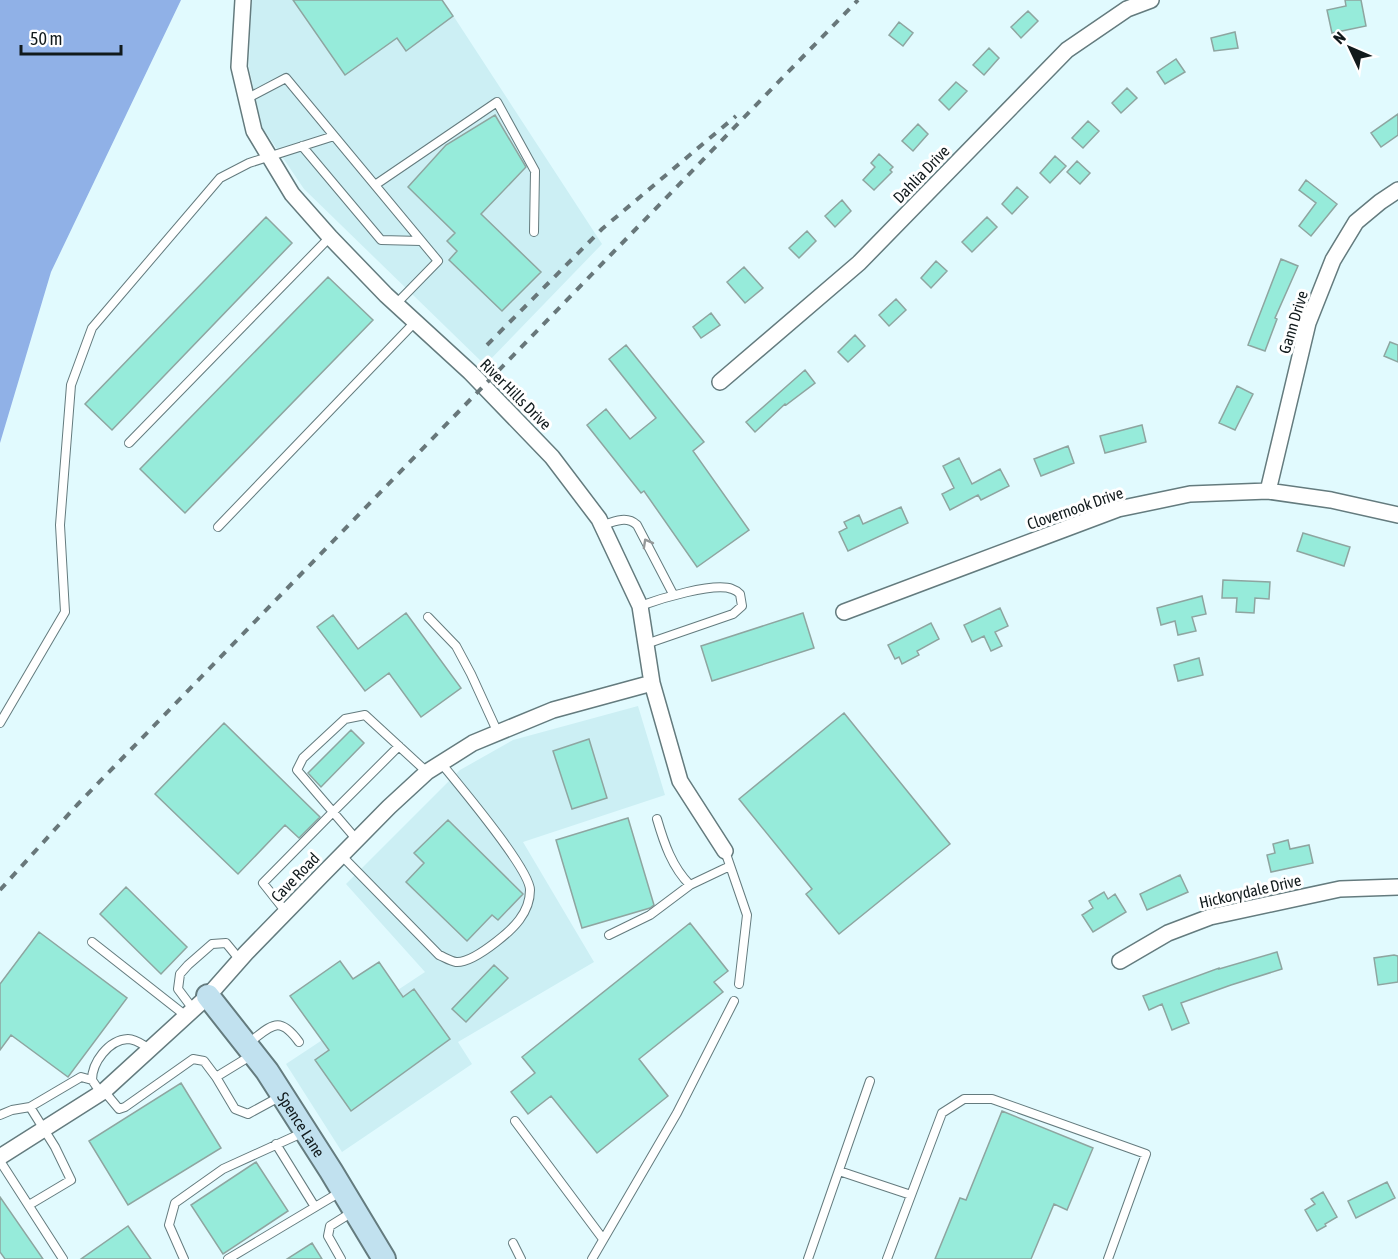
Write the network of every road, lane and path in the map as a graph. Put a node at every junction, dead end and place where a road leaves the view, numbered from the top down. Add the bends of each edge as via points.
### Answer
1 (243, 0) edge
2 (1150, 0) edge
3 (246, 99) junction
4 (334, 136) junction
5 (303, 146) junction
6 (269, 158) junction
7 (375, 185) junction
8 (1398, 190) edge
9 (534, 232) dead end
10 (330, 237) junction
11 (421, 241) junction
12 (396, 304) junction
13 (415, 322) junction
14 (720, 382) dead end
15 (129, 443) dead end
16 (1268, 491) junction
17 (1398, 515) edge
18 (602, 525) junction
19 (218, 527) dead end
20 (673, 594) junction
21 (640, 606) junction
22 (844, 612) dead end
23 (428, 617) dead end
24 (646, 644) junction
25 (652, 683) junction
26 (0, 723) edge
27 (498, 733) junction
28 (399, 746) junction
29 (441, 763) junction
30 (427, 772) junction
31 (333, 812) junction
32 (657, 819) dead end
33 (357, 840) junction
34 (341, 855) junction
35 (728, 858) junction
36 (690, 885) junction
37 (1398, 887) edge
38 (286, 912) junction
39 (609, 935) dead end
40 (92, 942) dead end
41 (240, 960) junction
42 (1120, 961) dead end
43 (739, 984) dead end
44 (734, 1001) dead end
45 (196, 1007) junction
46 (299, 1042) dead end
47 (150, 1049) junction
48 (250, 1049) junction
49 (216, 1077) junction
50 (870, 1081) dead end
51 (99, 1088) junction
52 (282, 1095) junction
53 (30, 1107) junction
54 (0, 1115) edge
55 (514, 1121) dead end
56 (44, 1128) junction
57 (306, 1131) junction
58 (276, 1144) junction
59 (0, 1159) edge
60 (839, 1171) junction
61 (343, 1190) junction
62 (911, 1195) junction
63 (30, 1205) junction
64 (315, 1207) junction
65 (355, 1210) junction
66 (603, 1239) junction
67 (513, 1243) dead end
68 (63, 1259) edge
69 (184, 1259) edge
70 (228, 1259) edge
71 (341, 1259) edge
72 (384, 1259) edge
73 (521, 1259) edge
74 (592, 1259) edge
75 (808, 1259) edge
76 (887, 1259) edge
77 (1108, 1259) edge

1 - 3 street, River Hills Drive via 239,67
2 - 14 street, Dahlia Drive via 1126,9 1067,50 859,262
3 - 4 lane via 286,78
3 - 6 street, River Hills Drive via 254,131
4 - 5 lane
4 - 7 lane
5 - 6 lane
5 - 11 lane via 381,240
6 - 10 street, River Hills Drive via 292,194
6 - 26 lane via 220,178 92,328 71,385 60,525 65,612
7 - 9 lane via 497,102 535,171
7 - 11 lane
8 - 16 street, Gann Drive via 1356,222 1333,260 1308,323
10 - 12 street, River Hills Drive
10 - 15 lane
11 - 12 lane via 438,261
12 - 13 street, River Hills Drive
13 - 18 street, River Hills Drive via 552,457
13 - 19 lane
16 - 17 street, Clovernook Drive
16 - 22 street, Clovernook Drive via 1190,494 1120,509
20 -> 18 lane via 638,525 626,519
18 - 21 street, River Hills Drive
20 - 21 lane
20 - 24 lane via 732,588 740,594 742,606 734,614
21 - 24 street, River Hills Drive
23 - 27 lane via 456,646
24 - 25 street, River Hills Drive
25 - 27 street, Cave Road via 553,710
25 - 35 street, River Hills Drive via 680,781
27 - 29 street, Cave Road via 473,742
28 - 30 lane
28 - 31 lane
28 - 31 lane via 364,715 345,720 303,758 297,770
29 - 30 street, Cave Road
29 - 34 lane via 514,856 527,880 530,889 524,914 511,930 482,953 457,962 439,956
30 - 33 street, Cave Road
31 - 33 lane
31 - 38 lane via 263,883
32 - 36 lane via 665,846
33 - 34 street, Cave Road
34 - 38 street, Cave Road
35 - 36 lane
35 - 43 lane via 747,915
36 - 39 lane via 650,915
37 - 42 street, Hickorydale Drive via 1340,889 1210,917 1168,933
38 - 41 street, Cave Road
40 - 45 lane
41 - 45 street, Cave Road
41 - 45 lane via 226,943 212,944 188,965 180,974 178,989
44 - 66 lane via 677,1113
45 - 47 street, Cave Road
45 - 48 main road, Spence Lane
46 - 48 lane via 290,1029 275,1025
47 - 51 street, Cave Road
47 - 51 lane via 136,1040 114,1044 93,1068
48 - 49 lane
48 - 52 main road, Spence Lane
49 - 51 lane via 204,1061 193,1059 119,1109
49 - 52 lane via 235,1109 248,1114
50 - 60 lane
51 - 53 lane via 81,1077
51 - 56 street, Cave Road
52 - 57 main road, Spence Lane
53 - 54 lane
53 - 56 lane
55 - 66 lane
56 - 59 street, Cave Road
56 - 63 lane via 71,1180
57 - 58 lane
57 - 61 main road, Spence Lane
58 - 64 lane
58 - 69 lane via 223,1168 175,1203 169,1225
59 - 63 lane
60 - 62 lane
60 - 75 lane
61 - 64 lane
61 - 65 main road, Spence Lane
62 - 76 lane
62 - 77 lane via 942,1113 964,1099 992,1099 1146,1154
63 - 68 lane
64 - 70 lane
65 - 71 lane via 330,1226 328,1236
65 - 72 main road, Spence Lane
66 - 74 lane
67 - 73 lane

